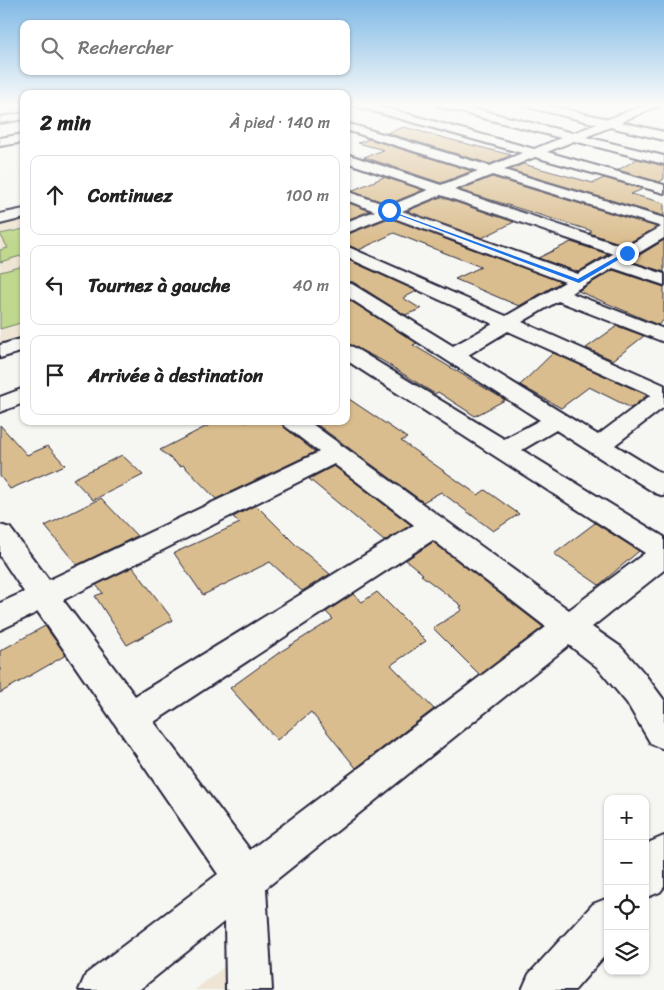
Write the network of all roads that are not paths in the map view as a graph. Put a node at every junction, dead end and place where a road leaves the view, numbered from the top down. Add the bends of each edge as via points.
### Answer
1 (426, 150) edge
2 (524, 150) edge
3 (541, 150) edge
4 (625, 150) edge
5 (534, 153) junction
6 (350, 159) edge
7 (664, 160) edge
8 (491, 170) junction
9 (664, 189) edge
10 (441, 190) junction
11 (350, 196) edge
12 (389, 210) junction
13 (20, 213) edge
14 (2, 215) edge
15 (350, 226) edge
16 (663, 231) edge
17 (350, 253) edge
18 (627, 253) junction
19 (611, 262) junction
20 (664, 280) edge
21 (579, 281) junction
22 (350, 290) edge
23 (557, 294) junction
24 (507, 324) junction
25 (664, 336) edge
26 (20, 345) edge
27 (0, 352) edge
28 (454, 355) junction
29 (350, 356) edge
30 (664, 395) edge
31 (20, 396) edge
32 (0, 404) edge
33 (557, 420) junction
34 (298, 425) edge
35 (599, 446) junction
36 (504, 450) junction
37 (335, 454) junction
38 (664, 487) edge
39 (432, 527) junction
40 (0, 535) edge
41 (664, 553) edge
42 (43, 595) junction
43 (0, 617) edge
44 (570, 627) junction
45 (130, 718) junction
46 (664, 732) edge
47 (664, 856) edge
48 (649, 873) edge
49 (245, 878) junction
50 (604, 924) edge
51 (102, 990) edge
52 (249, 990) edge
53 (545, 990) edge

1 - 8 street
2 - 5 street
3 - 5 street
4 - 7 street
5 - 8 street
5 - 9 street
6 - 10 street
8 - 10 street
8 - 16 street
10 - 12 street
10 - 18 street
11 - 12 street
12 - 15 street
12 - 21 street
13 - 14 street
16 - 18 street
17 - 24 street
18 - 19 street
19 - 20 street
19 - 21 street
21 - 23 street
22 - 28 street
23 - 24 street
23 - 25 street
24 - 28 street
24 - 30 street
26 - 27 street
28 - 33 street
29 - 36 street
30 - 35 street
31 - 32 street
33 - 35 street
33 - 36 street
34 - 37 street
35 - 38 street
36 - 41 street
37 - 39 street
37 - 42 street
39 - 44 street
39 - 45 street
40 - 42 street
41 - 44 street
42 - 43 street
42 - 45 street
44 - 46 street via 629,677
44 - 49 street
45 - 49 street
47 - 48 street
49 - 51 street
49 - 52 street
50 - 53 street

